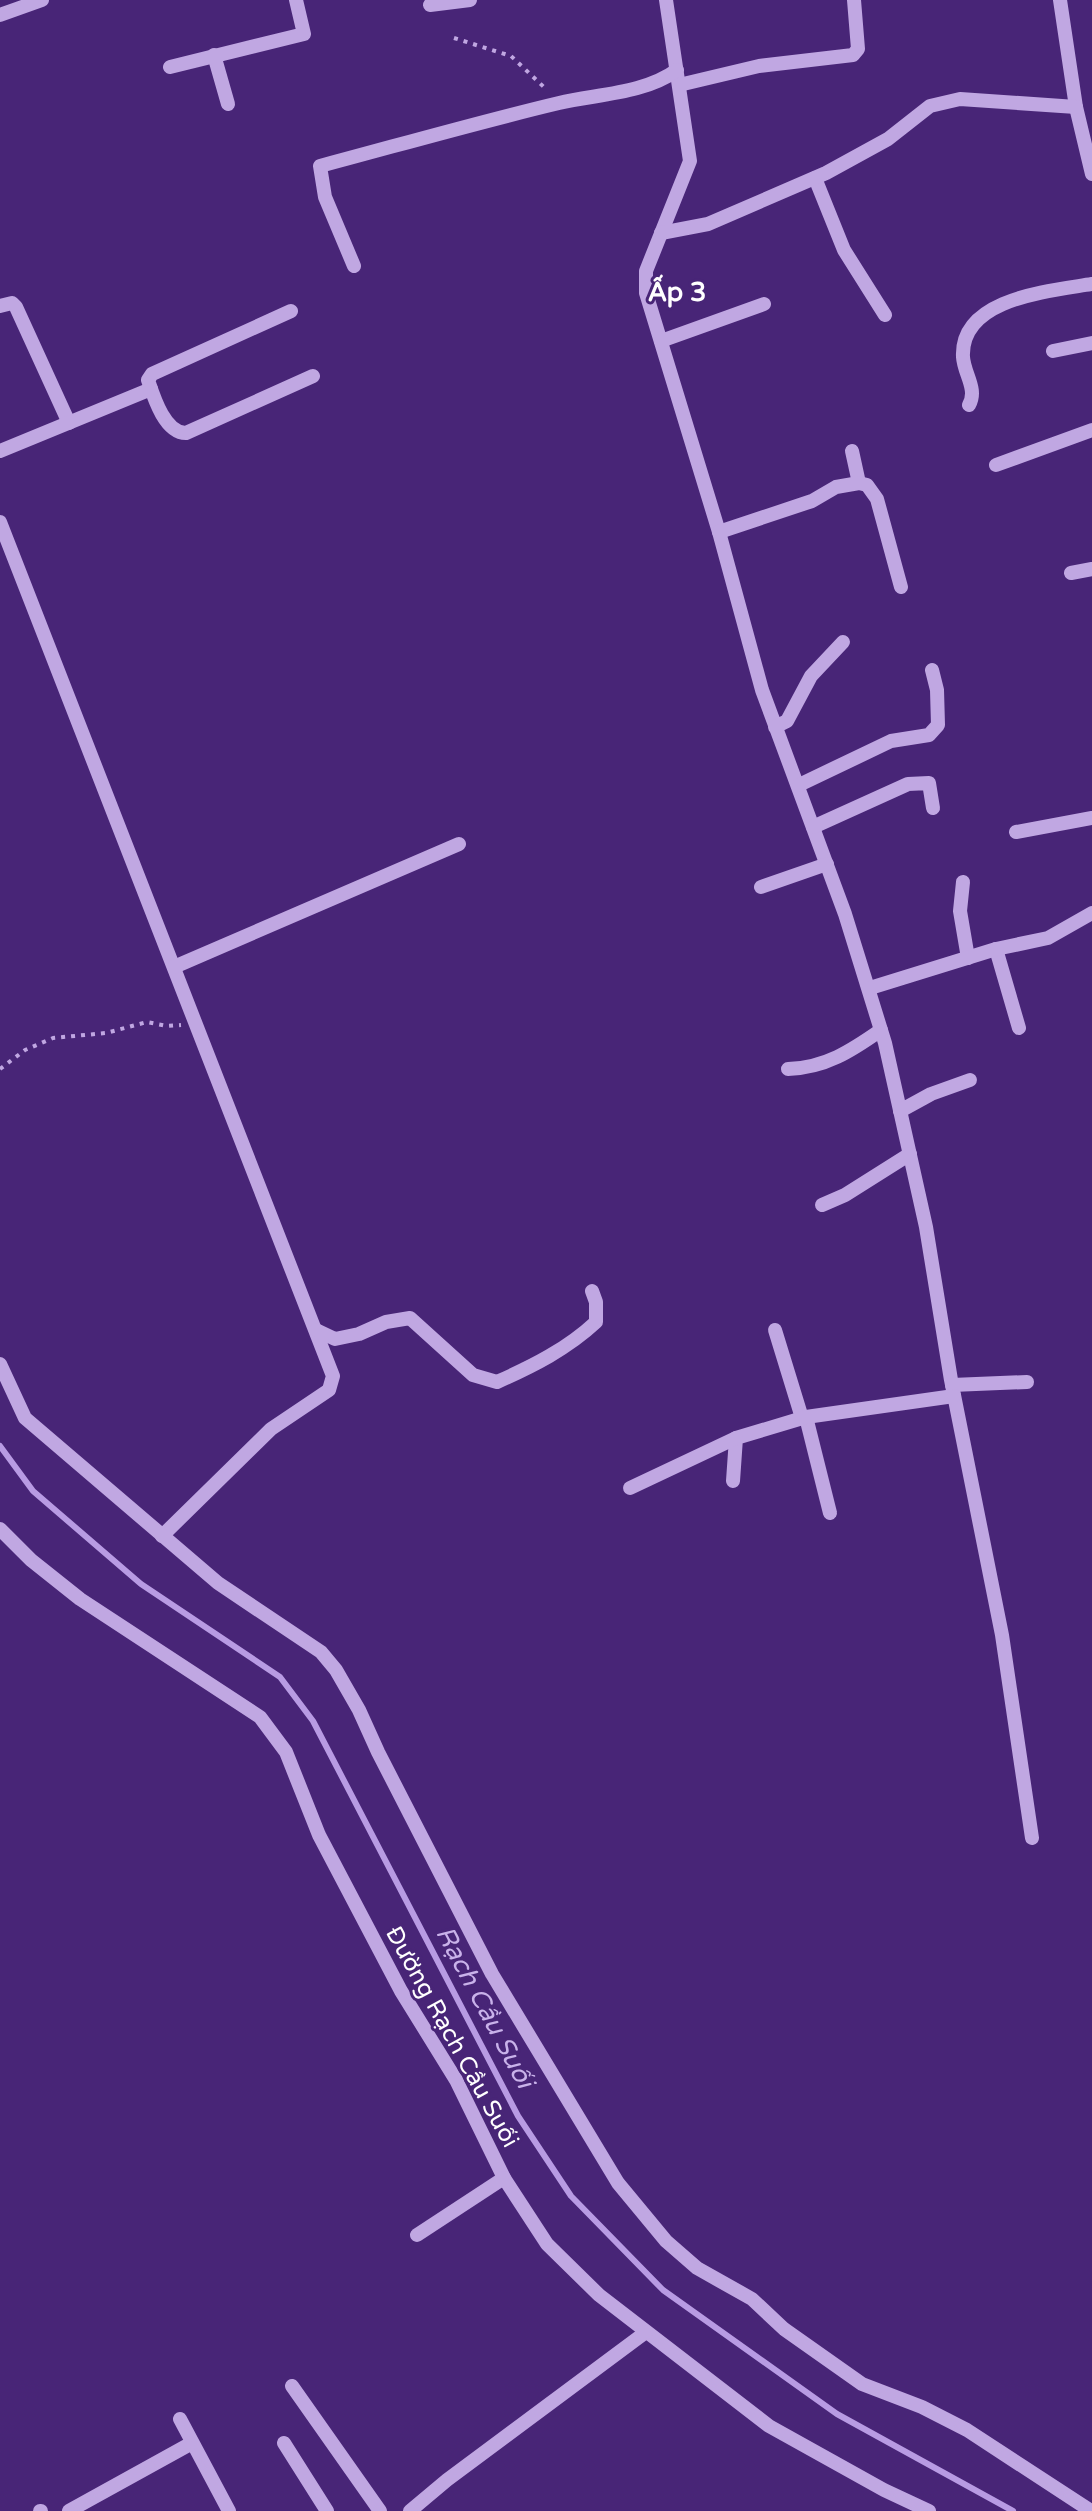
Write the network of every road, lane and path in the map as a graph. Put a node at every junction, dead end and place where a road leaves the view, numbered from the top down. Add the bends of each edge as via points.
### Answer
1 (42, 0) edge
2 (296, 0) edge
3 (470, 0) edge
4 (666, 0) edge
5 (854, 0) edge
6 (1060, 0) edge
7 (430, 5) dead end
8 (0, 15) edge
9 (454, 38) dead end
10 (214, 55) junction
11 (170, 67) dead end
12 (678, 77) junction
13 (228, 104) dead end
14 (557, 104) junction
15 (1076, 107) junction
16 (1092, 174) edge
17 (815, 178) junction
18 (661, 233) junction
19 (354, 266) dead end
20 (1092, 284) edge
21 (764, 304) dead end
22 (0, 306) edge
23 (291, 311) dead end
24 (885, 315) dead end
25 (661, 341) junction
26 (1092, 343) edge
27 (1053, 351) dead end
28 (313, 376) dead end
29 (151, 389) junction
30 (969, 405) dead end
31 (69, 423) junction
32 (1092, 430) edge
33 (0, 451) edge
34 (852, 451) dead end
35 (996, 465) dead end
36 (859, 483) junction
37 (0, 522) edge
38 (719, 532) junction
39 (1092, 569) edge
40 (1071, 573) dead end
41 (901, 587) dead end
42 (843, 642) dead end
43 (932, 670) dead end
44 (775, 727) junction
45 (799, 785) junction
46 (933, 808) dead end
47 (1092, 818) edge
48 (813, 827) junction
49 (1016, 832) dead end
50 (459, 844) dead end
51 (827, 864) junction
52 (963, 882) dead end
53 (761, 887) dead end
54 (1092, 913) edge
55 (996, 949) junction
56 (968, 958) junction
57 (174, 967) junction
58 (870, 988) junction
59 (195, 1022) junction
60 (1019, 1028) dead end
61 (881, 1030) junction
62 (0, 1069) edge
63 (788, 1069) dead end
64 (970, 1080) dead end
65 (900, 1111) junction
66 (910, 1154) junction
67 (822, 1205) dead end
68 (592, 1291) dead end
69 (316, 1330) junction
70 (775, 1330) dead end
71 (0, 1364) edge
72 (1027, 1382) dead end
73 (953, 1391) junction
74 (804, 1418) junction
75 (736, 1438) junction
76 (733, 1481) dead end
77 (630, 1488) dead end
78 (830, 1513) dead end
79 (0, 1529) edge
80 (162, 1536) junction
81 (1032, 1838) dead end
82 (504, 2178) junction
83 (417, 2235) dead end
84 (646, 2332) junction
85 (292, 2386) dead end
86 (180, 2419) dead end
87 (192, 2443) junction
88 (284, 2443) dead end
89 (69, 2511) edge
90 (229, 2511) edge
91 (327, 2511) edge
92 (380, 2511) edge
93 (410, 2511) edge
94 (929, 2511) edge
95 (1091, 2511) edge

1 - 8 street
2 - 10 street via 304,34
3 - 7 street
4 - 12 street
5 - 12 street via 858,49 853,55
6 - 15 street
9 - 14 path via 511,56
10 - 11 street
10 - 13 street
12 - 14 street
12 - 18 street via 690,161
14 - 19 street via 320,166 325,197
15 - 16 street
15 - 17 street via 960,99 930,106 888,139
17 - 18 street via 708,224
17 - 24 street via 844,250
18 - 25 street via 646,271 646,293
20 - 30 street via 1039,293 977,319 963,357 971,383
21 - 25 street
22 - 31 street via 16,307
23 - 29 street via 152,374
25 - 38 street
26 - 27 street
28 - 29 street via 186,433 169,426
29 - 31 street
31 - 33 street
32 - 35 street
34 - 36 street
36 - 38 street
36 - 41 street via 877,499
37 - 57 street
38 - 44 street
39 - 40 street
42 - 44 street via 811,676 787,721
43 - 45 street via 938,725 929,735 891,741
44 - 45 street
45 - 48 street
46 - 48 street via 929,783 908,784
47 - 49 street
48 - 51 street
50 - 57 street
51 - 53 street
51 - 58 street
52 - 56 street via 960,911
54 - 55 street via 1048,938
55 - 56 street
55 - 60 street
56 - 58 street
57 - 59 street
58 - 61 street
59 - 62 path via 147,1022 53,1038
59 - 69 street
61 - 63 street via 826,1063
61 - 65 street
64 - 65 street
65 - 66 street
66 - 67 street
66 - 73 street
68 - 69 street via 596,1322 574,1342 497,1382 473,1375 410,1318 335,1339
69 - 80 street via 333,1376 329,1390 271,1429
70 - 74 street
71 - 80 street via 25,1418
72 - 73 street
73 - 74 street
73 - 81 street via 1002,1635
74 - 75 street
74 - 78 street
75 - 76 street
75 - 77 street
79 - 82 street, Đường Rạch Cầu Suối via 80,1599 260,1717 286,1752 319,1835 401,1991 456,2080
80 - 95 street via 218,1583 321,1652 336,1670 492,1974 618,2183 666,2241 862,2384 967,2430
82 - 83 street
82 - 84 street, Đường Rạch Cầu Suối via 547,2244
84 - 93 street
84 - 94 street, Đường Rạch Cầu Suối via 769,2426
85 - 92 street
86 - 87 street
87 - 89 street
87 - 90 street
88 - 91 street

